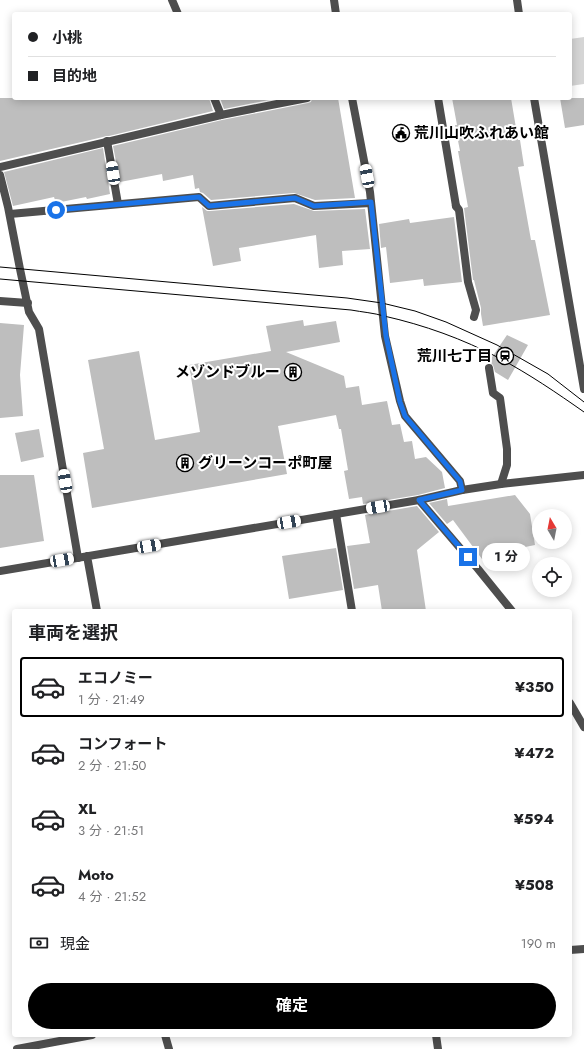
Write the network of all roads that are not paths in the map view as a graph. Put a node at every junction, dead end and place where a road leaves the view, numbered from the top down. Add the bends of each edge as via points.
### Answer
1 (172, 0) edge
2 (334, 0) edge
3 (517, 0) edge
4 (177, 12) edge
5 (336, 12) edge
6 (519, 12) edge
7 (215, 100) edge
8 (297, 100) edge
9 (352, 100) edge
10 (438, 100) edge
11 (534, 100) edge
12 (221, 115) junction
13 (107, 141) junction
14 (0, 167) edge
15 (0, 175) edge
16 (371, 202) junction
17 (118, 204) junction
18 (10, 214) junction
19 (0, 301) edge
20 (28, 303) junction
21 (474, 317) dead end
22 (488, 368) dead end
23 (584, 389) edge
24 (584, 475) edge
25 (501, 484) junction
26 (462, 490) junction
27 (419, 500) junction
28 (336, 514) junction
29 (87, 556) junction
30 (78, 558) junction
31 (0, 571) edge
32 (97, 609) edge
33 (352, 609) edge
34 (510, 609) edge
35 (572, 706) edge
36 (584, 727) edge
37 (584, 949) edge
38 (572, 950) edge
39 (81, 1037) edge
40 (166, 1037) edge
41 (436, 1037) edge
42 (17, 1049) edge
43 (169, 1049) edge
44 (438, 1049) edge

1 - 4 street
2 - 5 street
3 - 6 street
7 - 12 street
8 - 12 street
9 - 16 street
10 - 21 street via 468,282 476,310
11 - 23 street
12 - 13 street
13 - 14 street
13 - 17 street
15 - 18 street
16 - 17 street via 314,206 295,198 209,206 199,197
16 - 26 street via 386,336 400,402 405,416 460,481
17 - 18 street
18 - 20 street
19 - 20 street
20 - 30 street via 29,312 39,329
22 - 25 street via 493,393 500,398 507,449 507,465
24 - 25 street
25 - 26 street
26 - 27 street
27 - 28 street
27 - 34 street
28 - 29 street
28 - 33 street
29 - 30 street
29 - 32 street
30 - 31 street
35 - 36 street
37 - 38 street
39 - 42 street
40 - 43 street
41 - 44 street

